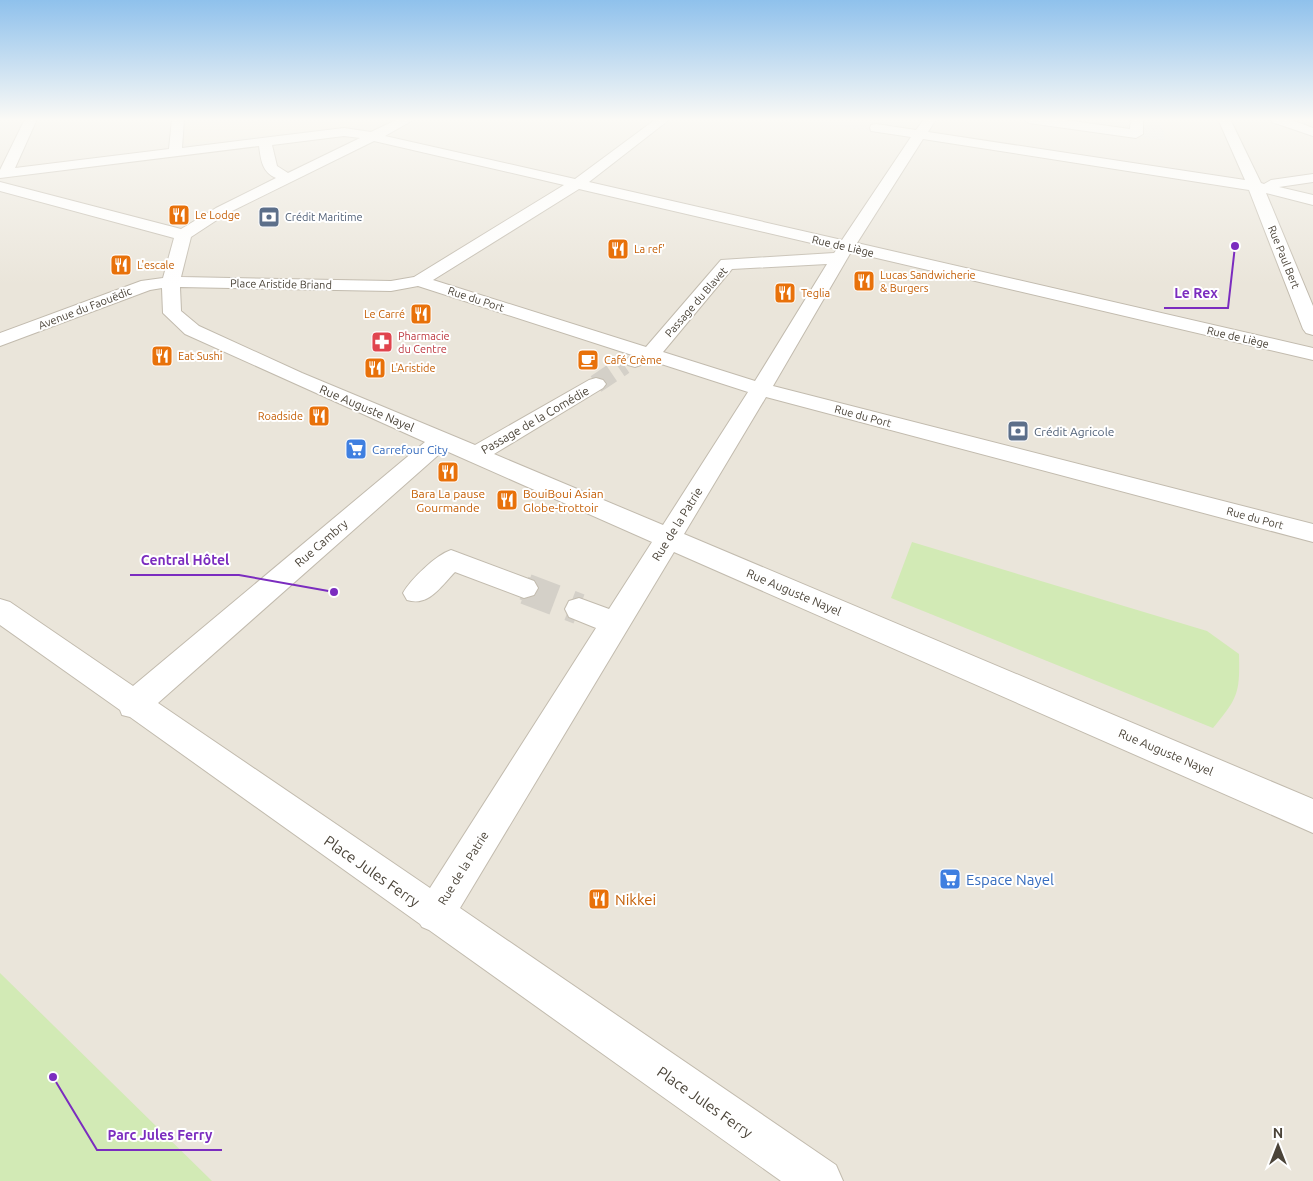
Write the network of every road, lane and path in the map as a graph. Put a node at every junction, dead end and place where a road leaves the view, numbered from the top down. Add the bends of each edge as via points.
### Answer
1 (28, 174) edge
2 (274, 174) edge
3 (298, 174) edge
4 (534, 174) edge
5 (590, 174) edge
6 (894, 174) edge
7 (1178, 174) edge
8 (1250, 174) edge
9 (2, 178) edge
10 (290, 178) junction
11 (1313, 178) edge
12 (577, 184) junction
13 (1255, 186) junction
14 (1313, 200) edge
15 (183, 235) junction
16 (843, 253) junction
17 (419, 281) junction
18 (172, 282) junction
19 (1313, 329) edge
20 (0, 340) edge
21 (1313, 354) edge
22 (650, 355) junction
23 (624, 365) tunnel mouth
24 (596, 384) tunnel mouth
25 (760, 389) junction
26 (442, 440) junction
27 (475, 455) junction
28 (1313, 533) edge
29 (668, 537) junction
30 (524, 588) tunnel mouth
31 (417, 594) dead end
32 (579, 609) tunnel mouth
33 (0, 610) edge
34 (615, 624) junction
35 (133, 704) junction
36 (1313, 816) edge
37 (435, 914) junction
38 (820, 1181) edge

1 - 9 street, Rue de Liège
2 - 10 street
3 - 10 street
4 - 12 street, Rue de Liège
5 - 12 street
6 - 16 street, Rue de la Patrie
7 - 13 street
8 - 13 street, Rue Paul Bert
9 - 15 street
10 - 15 street via 220,211
11 - 13 street
12 - 16 street, Rue de Liège
12 - 17 street
13 - 14 street
13 - 19 street, Rue Paul Bert
15 - 18 street
16 - 21 street, Rue de Liège
16 - 22 street, Passage du Blavet via 727,264
16 - 25 street, Rue de la Patrie
17 - 18 street, Place Aristide Briand via 391,286
17 - 22 street, Rue du Port
18 - 20 street, Avenue du Faouëdic via 147,285
18 - 26 street, Rue Auguste Nayel via 172,313 192,330
22 - 23 street
22 - 25 street, Rue du Port
24 - 27 street, Passage de la Comédie
25 - 28 street, Rue du Port
25 - 29 street, Rue de la Patrie
26 - 27 street, Rue Auguste Nayel
26 - 35 street, Rue Cambry
27 - 29 street, Rue Auguste Nayel
29 - 34 street, Rue de la Patrie
29 - 36 street, Rue Auguste Nayel
30 - 31 street via 451,560
32 - 34 street
33 - 35 street, Place Jules Ferry
34 - 37 street, Rue de la Patrie
35 - 37 street, Place Jules Ferry
37 - 38 street, Place Jules Ferry

